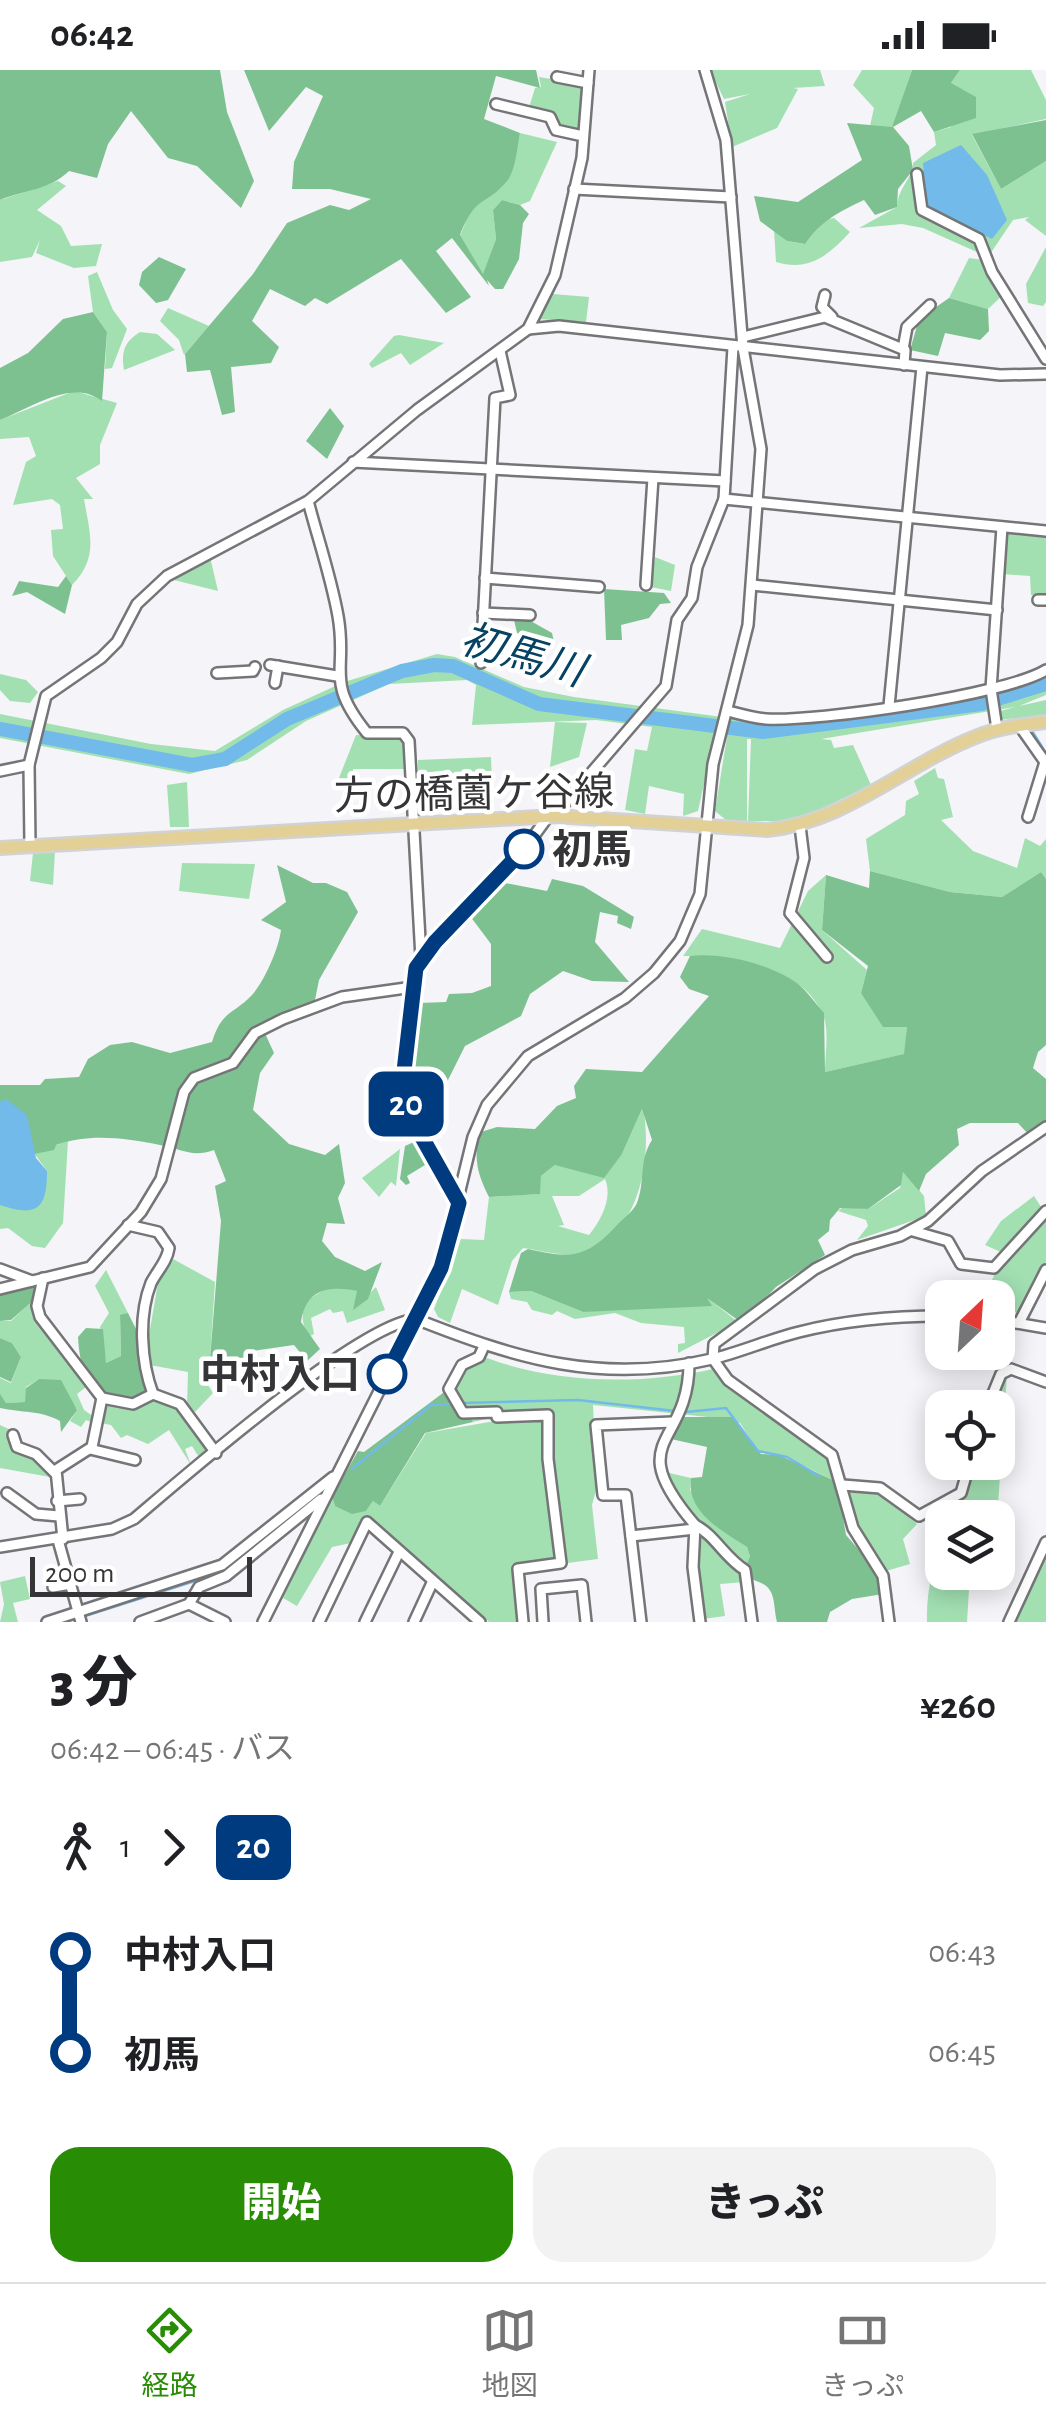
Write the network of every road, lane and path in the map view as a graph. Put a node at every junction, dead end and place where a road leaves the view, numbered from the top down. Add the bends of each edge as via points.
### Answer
1 (588, 70) edge
2 (705, 70) edge
3 (557, 77) dead end
4 (588, 83) junction
5 (496, 104) dead end
6 (583, 136) junction
7 (917, 174) dead end
8 (574, 188) junction
9 (731, 197) junction
10 (825, 294) dead end
11 (930, 305) dead end
12 (834, 319) junction
13 (528, 329) junction
14 (1046, 334) edge
15 (1035, 342) junction
16 (740, 344) junction
17 (903, 349) junction
18 (500, 351) junction
19 (1046, 359) edge
20 (904, 365) junction
21 (922, 367) junction
22 (1046, 374) edge
23 (353, 462) junction
24 (492, 469) junction
25 (653, 478) junction
26 (725, 481) junction
27 (724, 499) junction
28 (308, 501) junction
29 (758, 504) junction
30 (907, 518) junction
31 (1002, 528) junction
32 (1046, 532) edge
33 (484, 578) junction
34 (752, 584) junction
35 (646, 585) dead end
36 (599, 587) dead end
37 (899, 600) junction
38 (997, 610) junction
39 (483, 612) junction
40 (530, 615) dead end
41 (482, 664) dead end
42 (255, 667) dead end
43 (1046, 670) edge
44 (217, 673) dead end
45 (338, 681) junction
46 (275, 682) dead end
47 (991, 690) junction
48 (889, 706) junction
49 (727, 713) junction
50 (1046, 722) edge
51 (1019, 725) junction
52 (997, 729) junction
53 (29, 765) junction
54 (0, 770) edge
55 (550, 817) junction
56 (1028, 818) dead end
57 (412, 824) junction
58 (800, 826) junction
59 (708, 828) junction
60 (30, 846) junction
61 (0, 848) edge
62 (420, 958) junction
63 (827, 958) dead end
64 (413, 987) junction
65 (1046, 1127) edge
66 (459, 1203) junction
67 (1046, 1212) edge
68 (128, 1225) junction
69 (913, 1231) junction
70 (0, 1269) edge
71 (1046, 1270) edge
72 (43, 1278) junction
73 (32, 1281) junction
74 (0, 1289) edge
75 (925, 1318) edge
76 (416, 1319) junction
77 (1015, 1322) edge
78 (1019, 1323) junction
79 (1046, 1328) edge
80 (484, 1346) junction
81 (712, 1358) junction
82 (688, 1363) junction
83 (1046, 1382) edge
84 (994, 1390) edge
85 (153, 1394) junction
86 (102, 1398) junction
87 (673, 1422) junction
88 (13, 1434) dead end
89 (90, 1449) junction
90 (216, 1453) junction
91 (135, 1460) dead end
92 (55, 1473) junction
93 (335, 1475) junction
94 (965, 1480) edge
95 (843, 1485) junction
96 (7, 1493) dead end
97 (323, 1497) junction
98 (80, 1500) dead end
99 (58, 1502) junction
100 (60, 1516) junction
101 (695, 1527) junction
102 (631, 1536) junction
103 (61, 1539) junction
104 (1046, 1542) edge
105 (0, 1547) edge
106 (398, 1552) junction
107 (432, 1583) junction
108 (70, 1584) junction
109 (53, 1587) dead end
110 (189, 1604) junction
111 (80, 1617) edge
112 (469, 1618) edge
113 (322, 1621) edge
114 (47, 1622) edge
115 (140, 1622) edge
116 (225, 1622) edge
117 (263, 1622) edge
118 (365, 1622) edge
119 (414, 1622) edge
120 (480, 1622) edge
121 (523, 1622) edge
122 (543, 1622) edge
123 (586, 1622) edge
124 (641, 1622) edge
125 (700, 1622) edge
126 (752, 1622) edge
127 (889, 1622) edge
128 (1009, 1622) edge

1 - 4 street
2 - 9 street via 723,118
3 - 4 street
4 - 6 street
5 - 6 street via 550,117 556,130
6 - 8 street
7 - 15 street via 922,210 978,239
8 - 9 street
8 - 13 street via 556,276
9 - 16 street
10 - 12 street via 822,307
11 - 17 street via 907,328
12 - 16 street
12 - 17 street
13 - 16 street via 559,326
13 - 18 street
14 - 15 street
15 - 19 street
16 - 20 street
16 - 26 street
16 - 29 street via 761,450
17 - 20 street
18 - 23 street
18 - 24 street via 510,395 495,398
20 - 21 street
21 - 22 street
21 - 30 street
23 - 24 street
23 - 28 street
24 - 25 street
24 - 33 street
25 - 26 street
25 - 35 street
26 - 27 street
27 - 29 street
27 - 55 street via 692,598 677,620 666,686
28 - 45 street via 338,618
28 - 53 street via 150,590 117,642 46,696
29 - 30 street
29 - 34 street
30 - 31 street
30 - 37 street
31 - 32 street
31 - 38 street
33 - 36 street
33 - 39 street
34 - 37 street
34 - 49 street
37 - 38 street
37 - 48 street
38 - 47 street
39 - 40 street
39 - 41 street
42 - 44 street
43 - 47 street
45 - 46 street via 274,665
45 - 57 street via 344,706 367,732 403,733 408,741
47 - 48 street
47 - 52 street
48 - 49 street via 778,719
49 - 59 street via 713,764
50 - 51 main road, 方の橋薗ケ谷線
51 - 52 main road, 方の橋薗ケ谷線
51 - 56 street via 1045,762
52 - 58 main road, 方の橋薗ケ谷線
53 - 54 street
53 - 60 street
55 - 57 main road, 方の橋薗ケ谷線
55 - 59 main road, 方の橋薗ケ谷線
55 - 62 street via 514,864
57 - 60 main road, 方の橋薗ケ谷線
57 - 62 street
58 - 59 main road, 方の橋薗ケ谷線
58 - 63 street via 804,858 790,913
59 - 66 street via 700,894 680,941 641,985 552,1037 504,1079 473,1136
60 - 61 main road, 方の橋薗ケ谷線
62 - 64 street
64 - 66 street via 401,1074 404,1101
64 - 68 street via 342,997 283,1019 255,1033 233,1062 194,1078 154,1196
65 - 69 street via 982,1170 949,1206
66 - 76 street via 446,1254
67 - 69 street via 994,1268 961,1264 948,1241
68 - 72 street via 90,1267
68 - 85 street via 158,1232 169,1248 145,1314 145,1374
69 - 81 street via 816,1269 714,1344
70 - 73 street
71 - 78 street
72 - 73 street
72 - 86 street via 40,1317
73 - 74 street
75 - 81 street via 830,1326
76 - 80 street
76 - 90 street via 373,1334 336,1358
76 - 93 street
77 - 78 street
78 - 79 street
80 - 82 street via 553,1365
80 - 121 street via 479,1357 462,1365 449,1390 455,1405 463,1413 497,1417 548,1415 561,1563 518,1569
81 - 82 street
81 - 95 street via 728,1380 832,1455
82 - 87 street via 689,1383
83 - 84 street via 1011,1369
85 - 86 street via 134,1404
85 - 90 street via 180,1404
86 - 89 street
87 - 101 street via 656,1461 668,1492
87 - 102 street via 596,1425 603,1495 626,1495
88 - 92 street via 17,1447
89 - 91 street
89 - 92 street
90 - 103 street via 134,1519
92 - 99 street
93 - 97 street
93 - 111 street via 222,1565
94 - 95 street via 961,1493 919,1516 880,1488
95 - 127 street via 853,1528 883,1576
96 - 100 street via 36,1514
97 - 110 street via 226,1576 199,1587
97 - 117 street
98 - 99 street
99 - 100 street
100 - 103 street
101 - 102 street
101 - 125 street via 692,1567
101 - 126 street via 710,1533 725,1557 744,1570
102 - 124 street
103 - 105 street
103 - 108 street
104 - 128 street
106 - 107 street
106 - 113 street via 367,1522
106 - 118 street
107 - 112 street
107 - 119 street
108 - 109 street
108 - 111 street
110 - 115 street
110 - 116 street
111 - 114 street
112 - 120 street
122 - 123 street via 541,1589 582,1586

